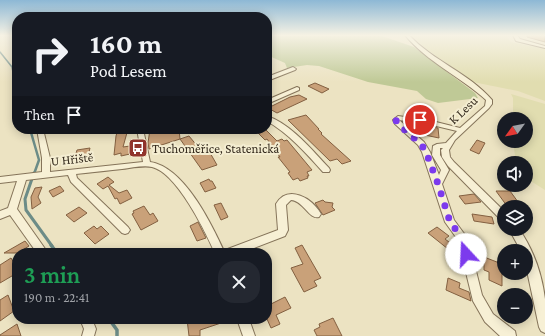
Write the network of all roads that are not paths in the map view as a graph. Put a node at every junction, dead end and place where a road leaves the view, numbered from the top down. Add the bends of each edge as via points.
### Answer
1 (423, 51) edge
2 (293, 69) dead end
3 (272, 77) edge
4 (297, 90) dead end
5 (272, 100) edge
6 (272, 121) edge
7 (462, 130) junction
8 (41, 134) edge
9 (140, 134) edge
10 (447, 145) junction
11 (147, 164) junction
12 (326, 170) dead end
13 (71, 173) junction
14 (43, 176) junction
15 (25, 178) junction
16 (0, 180) edge
17 (438, 184) junction
18 (12, 210) junction
19 (497, 210) edge
20 (316, 214) dead end
21 (0, 215) edge
22 (125, 230) dead end
23 (518, 236) edge
24 (39, 248) edge
25 (218, 248) edge
26 (242, 248) edge
27 (542, 305) edge
28 (88, 324) edge
29 (245, 324) edge
30 (545, 327) edge
31 (88, 336) edge
32 (249, 336) edge
33 (510, 336) edge

1 - 7 street, K Lesu via 489,100 487,107
2 - 3 street
4 - 5 street
6 - 12 street via 298,139
7 - 10 street, K Lesu
7 - 17 street via 402,118 396,120 421,144
8 - 14 street via 46,158
9 - 11 street
10 - 17 street via 437,146 436,155 444,170
10 - 19 street, K Lesu via 444,150 451,164
11 - 13 street, U Hřiště
11 - 25 street via 162,169 181,188 209,228
13 - 14 street, U Hřiště
13 - 22 street via 74,180
14 - 15 street, U Hřiště
15 - 16 street, U Hřiště
15 - 18 street via 20,183
17 - 33 street via 450,222 463,239 477,297 489,318
18 - 21 street
18 - 24 street
20 - 26 street via 304,200 287,199 281,204 282,233
23 - 27 street via 533,270
27 - 30 street
28 - 31 street
29 - 32 street

